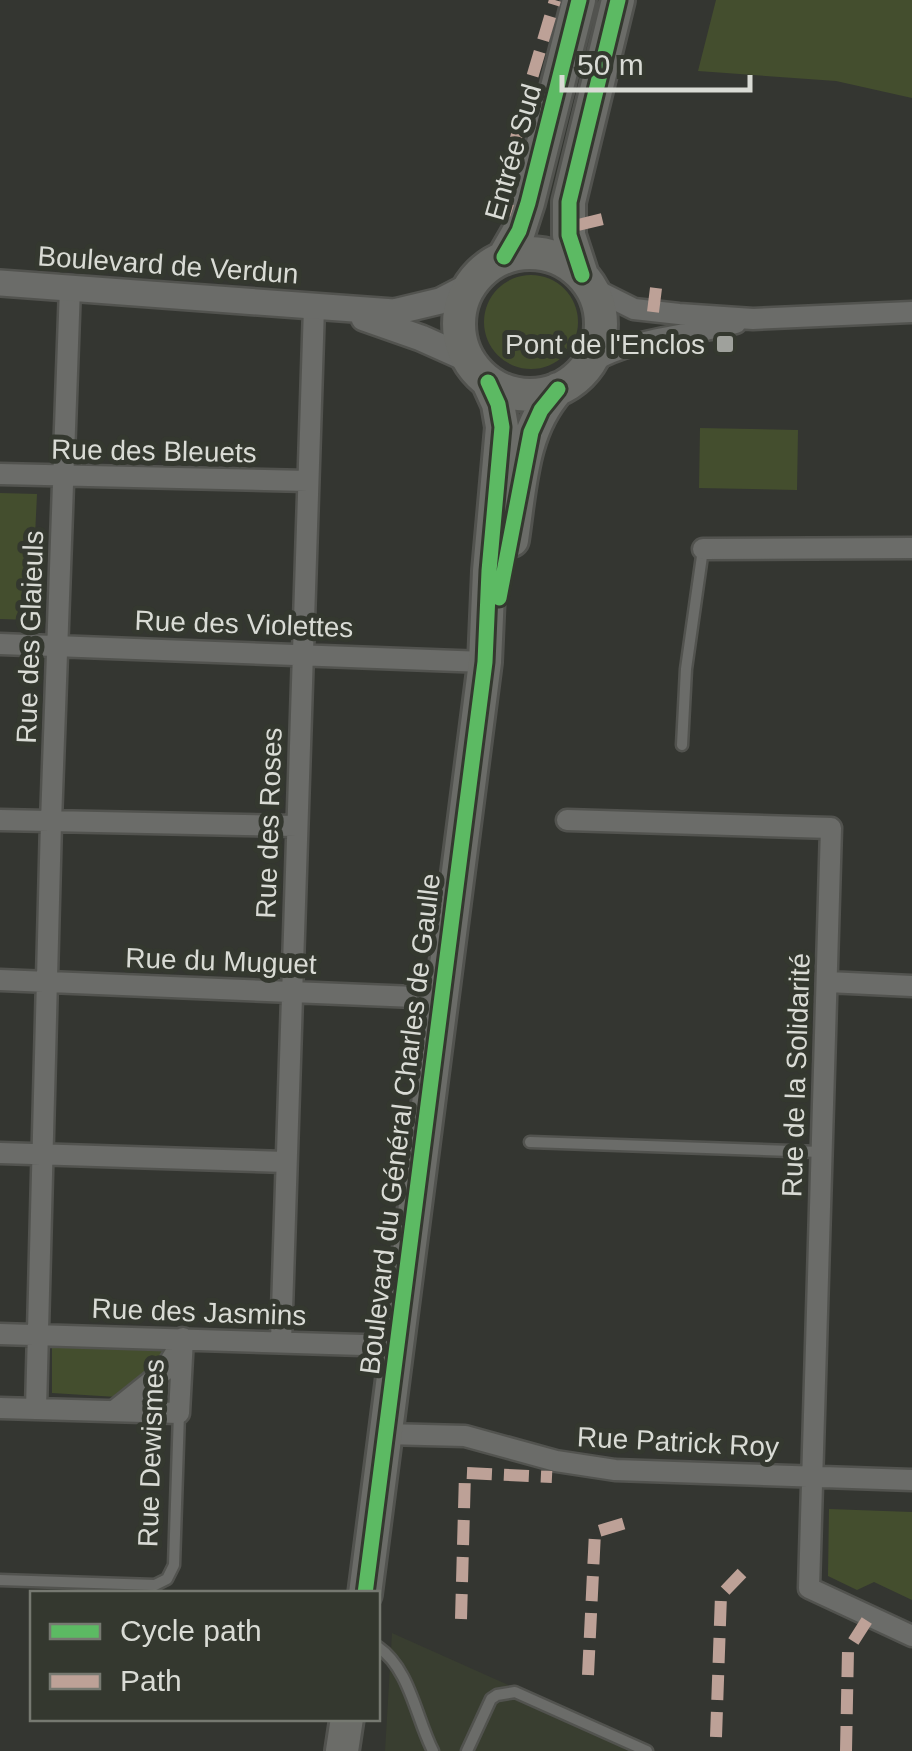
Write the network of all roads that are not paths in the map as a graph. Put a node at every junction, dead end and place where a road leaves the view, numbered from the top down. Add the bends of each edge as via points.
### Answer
1 (579, 0) edge
2 (618, 0) edge
3 (504, 257) junction
4 (587, 282) junction
5 (0, 283) edge
6 (469, 286) junction
7 (70, 287) junction
8 (322, 308) junction
9 (912, 312) edge
10 (752, 318) junction
11 (590, 362) junction
12 (478, 371) junction
13 (558, 389) junction
14 (0, 474) edge
15 (63, 476) junction
16 (308, 481) junction
17 (912, 548) edge
18 (703, 549) joint
19 (0, 644) edge
20 (57, 646) junction
21 (302, 653) junction
22 (485, 662) junction
23 (682, 745) dead end
24 (0, 820) edge
25 (567, 820) dead end
26 (50, 822) junction
27 (297, 826) junction
28 (0, 980) edge
29 (46, 982) junction
30 (827, 982) junction
31 (912, 986) edge
32 (292, 991) junction
33 (440, 998) junction
34 (530, 1142) dead end
35 (821, 1152) junction
36 (0, 1154) edge
37 (41, 1155) junction
38 (286, 1162) junction
39 (0, 1334) edge
40 (38, 1335) junction
41 (183, 1338) junction
42 (281, 1342) junction
43 (396, 1346) junction
44 (0, 1408) edge
45 (36, 1409) junction
46 (114, 1411) junction
47 (179, 1413) junction
48 (384, 1434) junction
49 (812, 1476) junction
50 (912, 1480) edge
51 (0, 1580) edge
52 (365, 1591) edge
53 (912, 1636) edge
54 (380, 1650) edge
55 (347, 1721) edge
56 (357, 1721) edge
57 (342, 1751) edge
58 (357, 1751) edge
59 (433, 1751) edge
60 (468, 1751) edge
61 (647, 1751) edge

1 - 3 main road, Entrée Sud via 528,202
2 - 4 main road via 569,202 569,235
3 - 4 main road via 546,254
3 - 6 main road
4 - 10 street via 634,309
4 - 11 main road via 602,326
5 - 7 street, Boulevard de Verdun
6 - 8 street, Boulevard de Verdun via 413,310
6 - 12 main road via 458,317 460,339
7 - 8 street, Boulevard de Verdun
7 - 15 street, Rue des Glaieuls
8 - 12 street, Boulevard de Verdun via 421,338
8 - 16 street, Rue des Roses
9 - 10 street
10 - 11 street via 622,346
11 - 13 main road
12 - 13 main road via 517,394
12 - 22 main road, Boulevard du Général Charles de Gaulle via 498,404 502,427
13 - 22 main road, Boulevard du Général Charles de Gaulle via 531,432
14 - 15 street, Rue des Bleuets
15 - 16 street, Rue des Bleuets
15 - 20 street, Rue des Glaieuls
16 - 21 street, Rue des Roses
17 - 18 street
18 - 23 lane
19 - 20 street, Rue des Violettes
20 - 21 street, Rue des Violettes
20 - 26 street, Rue des Glaieuls
21 - 22 street, Rue des Violettes
21 - 27 street, Rue des Roses
22 - 33 main road, Boulevard du Général Charles de Gaulle
24 - 26 street
25 - 30 street, Rue de la Solidarité via 831,828
26 - 27 street
26 - 29 street, Rue des Glaieuls
27 - 32 street, Rue des Roses
28 - 29 street, Rue du Muguet
29 - 32 street, Rue du Muguet
29 - 37 street, Rue des Glaieuls
30 - 31 street
30 - 35 street, Rue de la Solidarité
32 - 33 street, Rue du Muguet
32 - 38 street, Rue des Roses
33 - 43 main road, Boulevard du Général Charles de Gaulle
34 - 35 lane
35 - 49 street, Rue de la Solidarité
36 - 37 street
37 - 38 street
37 - 40 street, Rue des Glaieuls
38 - 42 street, Rue des Roses
39 - 40 street, Rue des Jasmins
40 - 41 street, Rue des Jasmins
40 - 45 street, Rue des Glaieuls
41 - 42 street, Rue des Jasmins
41 - 46 street via 164,1370
41 - 47 street, Rue Dewismes
42 - 43 street, Rue des Jasmins
43 - 48 main road, Boulevard du Général Charles de Gaulle
44 - 45 street
45 - 46 street
46 - 47 street
47 - 51 lane, Rue Dewismes via 174,1565 168,1579 156,1585
48 - 49 street, Rue Patrick Roy via 465,1436 615,1470
48 - 52 main road, Boulevard du Général Charles de Gaulle
49 - 50 street, Rue Patrick Roy
49 - 53 street, Rue de la Solidarité via 809,1588
54 - 59 lane via 404,1681
55 - 57 main road
56 - 58 main road
60 - 61 lane via 491,1700 515,1692

